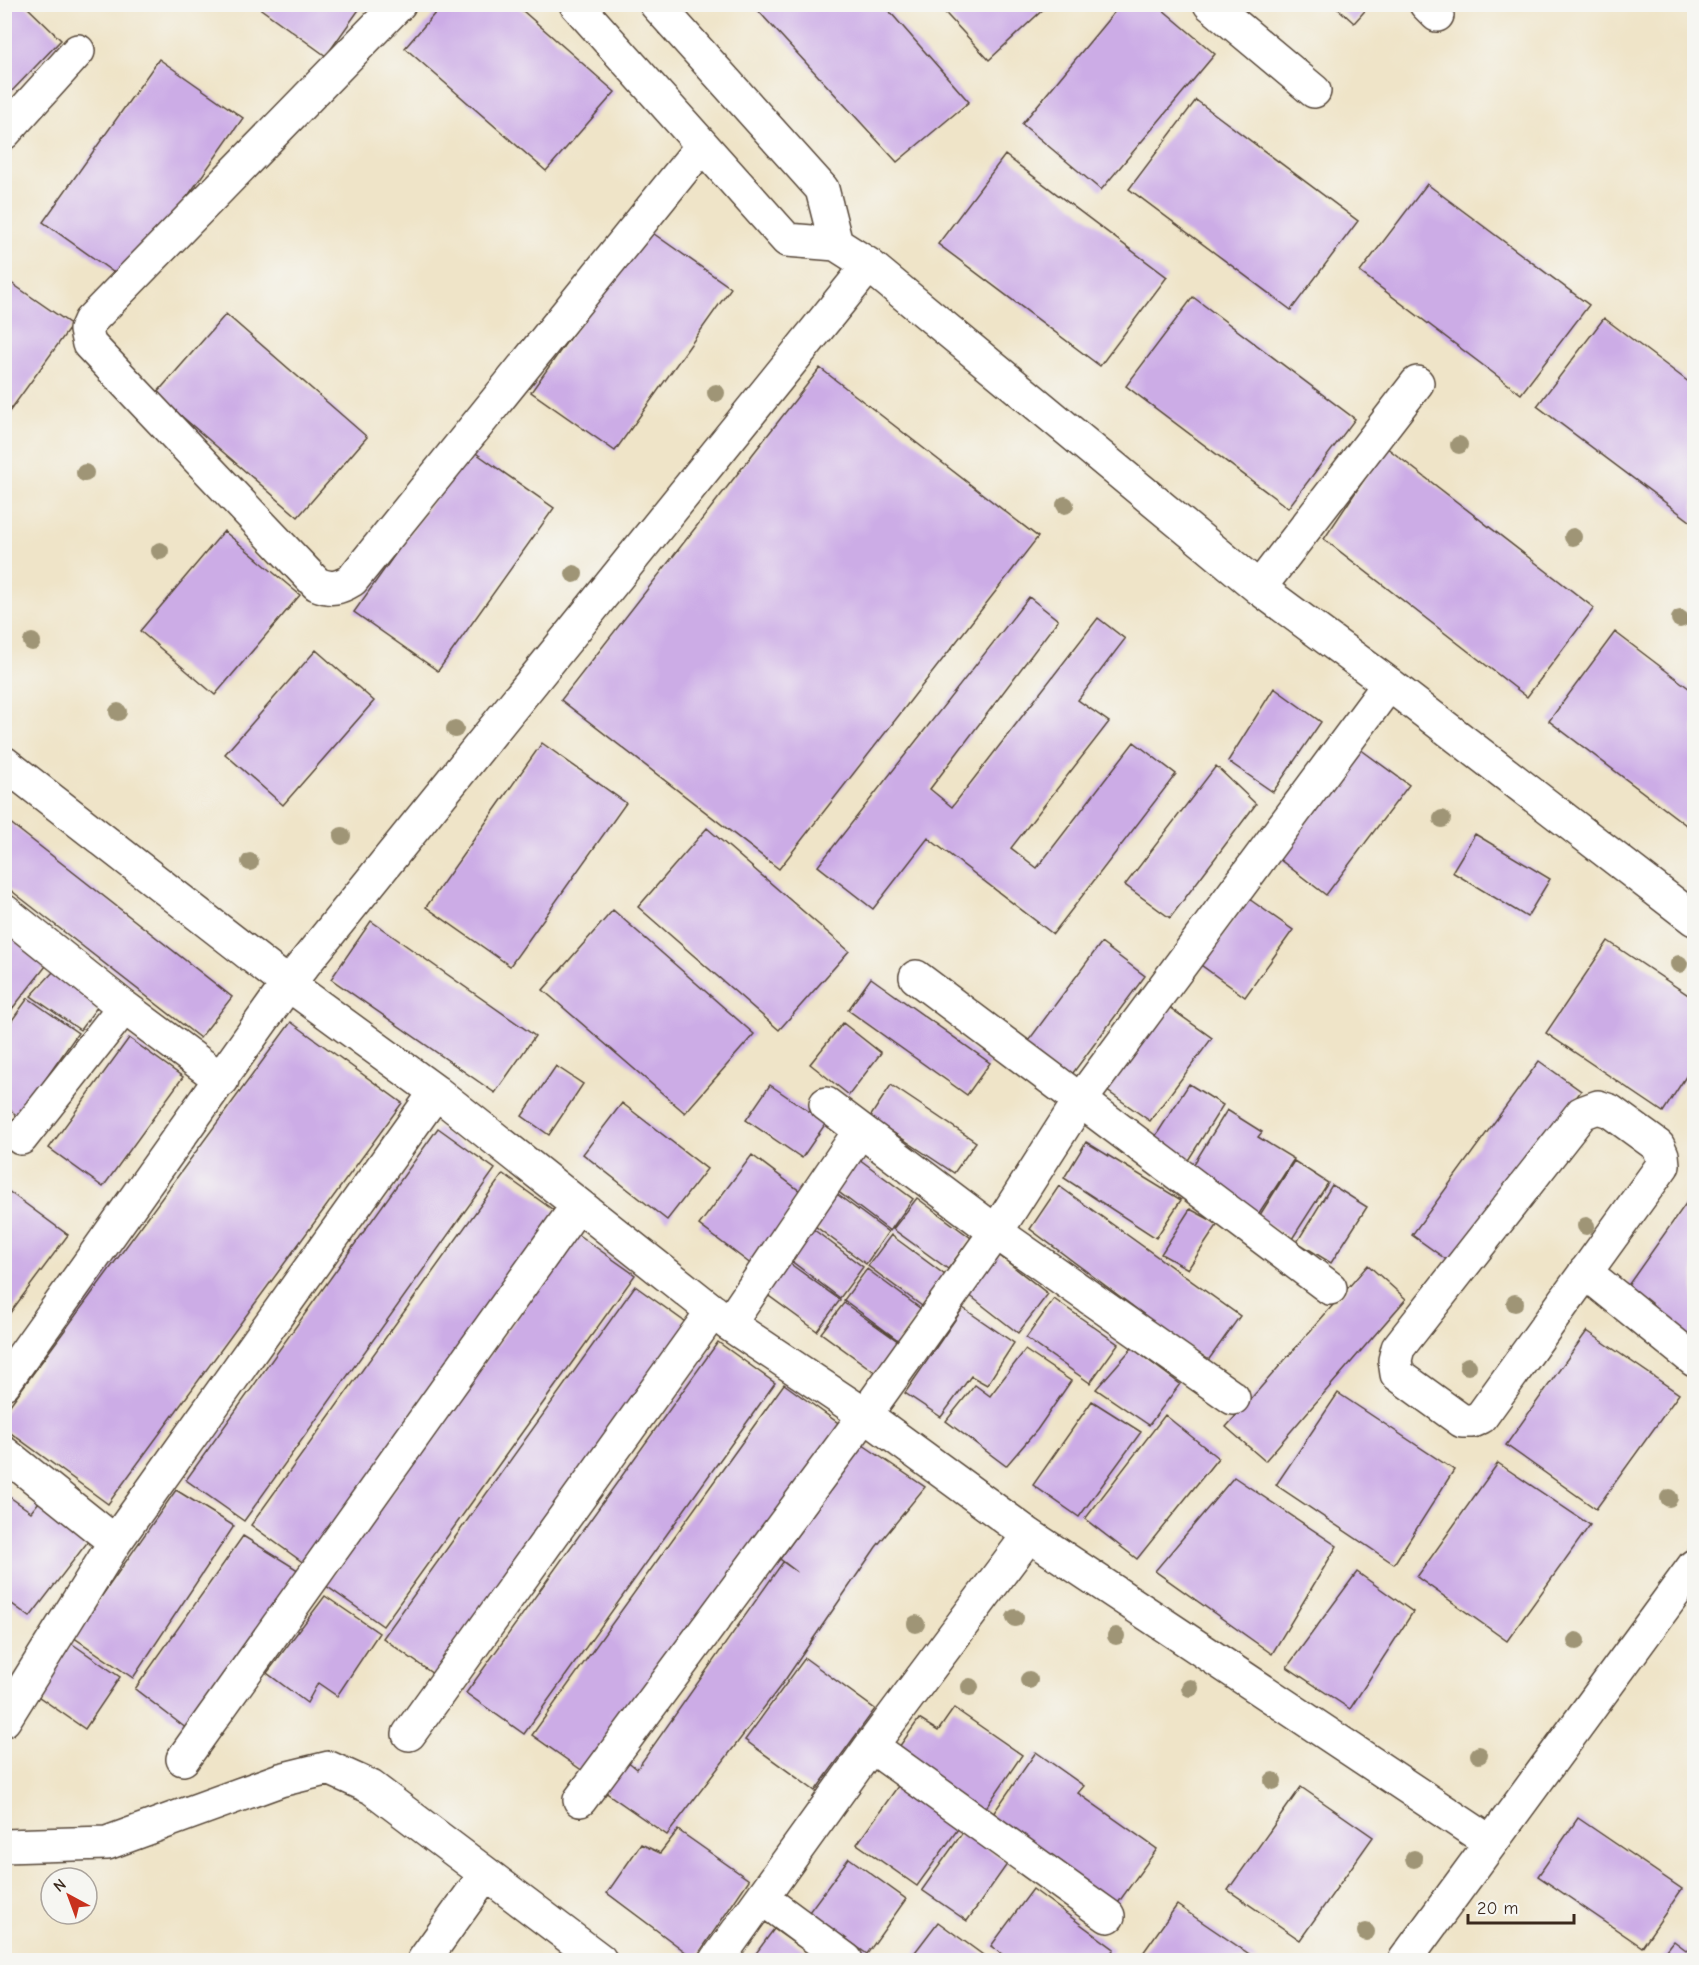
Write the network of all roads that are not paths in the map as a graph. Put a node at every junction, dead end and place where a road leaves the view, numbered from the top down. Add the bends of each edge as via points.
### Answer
1 (399, 4) edge
2 (576, 4) edge
3 (656, 4) edge
4 (1210, 4) edge
5 (78, 51) dead end
6 (1314, 91) dead end
7 (4, 133) edge
8 (702, 147) junction
9 (836, 244) junction
10 (869, 265) junction
11 (1417, 383) dead end
12 (1259, 588) junction
13 (1389, 684) junction
14 (4, 763) edge
15 (4, 911) edge
16 (1694, 918) edge
17 (916, 977) dead end
18 (288, 984) junction
19 (124, 1007) junction
20 (222, 1080) junction
21 (436, 1092) junction
22 (1079, 1102) junction
23 (826, 1104) dead end
24 (860, 1131) junction
25 (21, 1138) dead end
26 (578, 1205) junction
27 (996, 1232) junction
28 (1585, 1272) junction
29 (1330, 1288) dead end
30 (721, 1317) junction
31 (1695, 1360) edge
32 (4, 1383) edge
33 (1233, 1398) dead end
34 (865, 1415) junction
35 (4, 1453) edge
36 (1029, 1535) junction
37 (115, 1542) junction
38 (1695, 1566) edge
39 (4, 1720) edge
40 (409, 1734) dead end
41 (871, 1746) junction
42 (183, 1759) dead end
43 (580, 1800) dead end
44 (1490, 1842) junction
45 (4, 1846) edge
46 (485, 1875) junction
47 (762, 1898) junction
48 (1108, 1916) dead end
49 (424, 1960) edge
50 (600, 1960) edge
51 (717, 1960) edge
52 (846, 1960) edge
53 (1405, 1960) edge

1 - 8 street via 90,321 86,330 89,344 317,584 328,589 352,580
2 - 8 street
3 - 9 street via 822,189
4 - 6 street
5 - 7 street
8 - 9 street via 787,240
9 - 10 street
10 - 12 street
10 - 18 street
11 - 12 street
12 - 13 street
13 - 16 street
13 - 22 street
14 - 18 street
15 - 19 street
17 - 22 street
18 - 20 street
18 - 21 street
19 - 20 street
19 - 25 street
20 - 32 street
21 - 26 street
21 - 37 street
22 - 27 street
22 - 29 street
23 - 24 street
24 - 27 street
24 - 30 street
26 - 30 street
26 - 42 street
27 - 33 street
27 - 34 street
28 - 28 street via 1480,1417 1462,1421 1397,1374 1398,1348 1582,1113 1598,1107 1610,1111 1658,1146 1662,1165
28 - 31 street
30 - 34 street
30 - 40 street
34 - 36 street
34 - 43 street
35 - 37 street
36 - 41 street
36 - 44 street
37 - 39 street
38 - 44 street
41 - 47 street
41 - 48 street
44 - 53 street
45 - 46 street via 107,1843 280,1780 329,1768 371,1787
46 - 49 street
46 - 50 street
47 - 51 street
47 - 52 street

